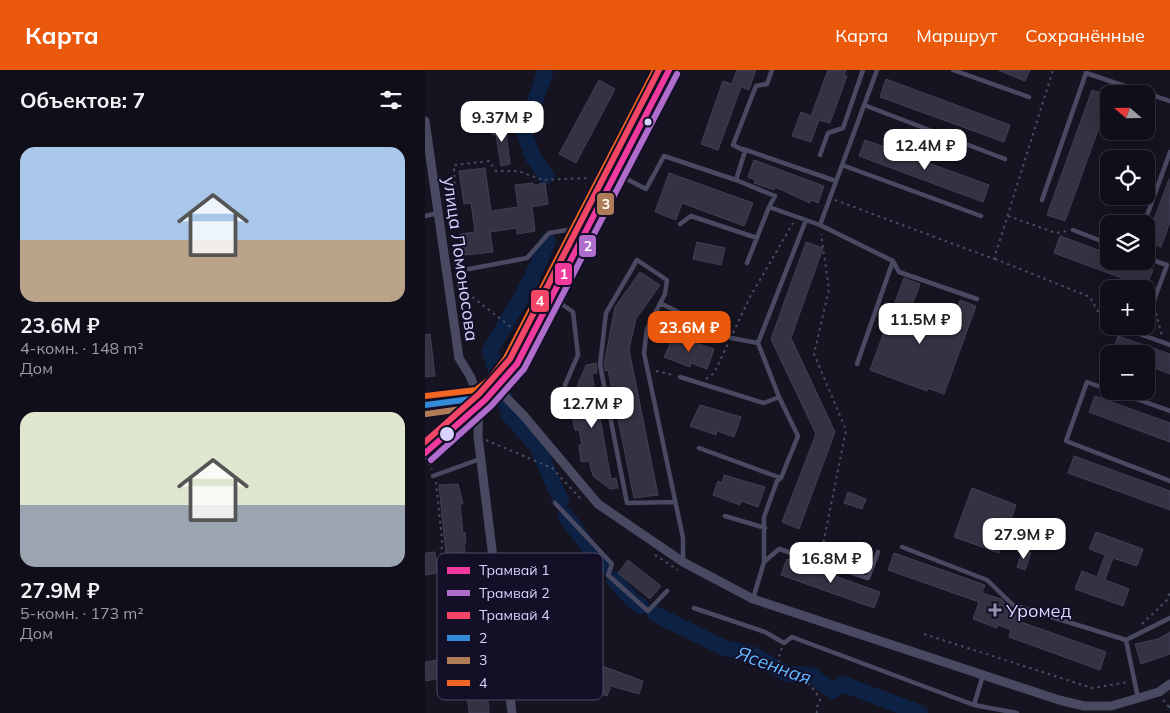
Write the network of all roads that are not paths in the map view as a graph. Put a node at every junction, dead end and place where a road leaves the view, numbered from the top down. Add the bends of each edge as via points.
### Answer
1 (772, 70) edge
2 (863, 70) edge
3 (877, 70) edge
4 (953, 70) edge
5 (661, 71) edge
6 (1029, 97) dead end
7 (1170, 100) edge
8 (864, 105) junction
9 (425, 121) edge
10 (737, 147) junction
11 (1170, 152) edge
12 (820, 155) dead end
13 (1005, 159) dead end
14 (842, 165) junction
15 (612, 171) junction
16 (736, 180) junction
17 (836, 181) junction
18 (1043, 200) dead end
19 (769, 207) junction
20 (438, 213) junction
21 (1147, 215) edge
22 (425, 216) edge
23 (981, 216) dead end
24 (806, 220) junction
25 (680, 224) dead end
26 (820, 225) junction
27 (583, 227) junction
28 (1073, 230) road end
29 (757, 238) junction
30 (1100, 240) edge
31 (893, 261) junction
32 (1155, 261) edge
33 (747, 263) dead end
34 (469, 269) dead end
35 (548, 295) junction
36 (977, 298) dead end
37 (1155, 298) edge
38 (660, 304) junction
39 (1141, 335) edge
40 (758, 343) junction
41 (1170, 345) edge
42 (857, 364) dead end
43 (680, 377) road end
44 (496, 386) junction
45 (1100, 387) edge
46 (779, 397) junction
47 (479, 398) junction
48 (1139, 400) edge
49 (425, 405) edge
50 (1170, 411) edge
51 (564, 413) dead end
52 (699, 448) dead end
53 (480, 459) junction
54 (434, 475) road end
55 (781, 478) junction
56 (1170, 481) edge
57 (675, 502) junction
58 (555, 503) dead end
59 (725, 516) dead end
60 (765, 528) junction
61 (902, 547) dead end
62 (878, 552) dead end
63 (492, 553) edge
64 (602, 553) edge
65 (603, 554) edge
66 (683, 562) junction
67 (764, 562) junction
68 (667, 591) dead end
69 (753, 599) junction
70 (694, 608) dead end
71 (1170, 618) edge
72 (1126, 640) junction
73 (983, 675) junction
74 (1170, 684) edge
75 (1138, 698) junction
76 (510, 700) edge
77 (974, 705) junction
78 (512, 713) edge
79 (1017, 713) edge

1 - 10 lane via 767,84 756,86 733,145
2 - 12 lane via 843,128 827,133
3 - 8 lane
4 - 6 lane
5 - 15 main road
7 - 18 lane via 1086,73
8 - 13 lane
8 - 14 lane
9 - 20 street, улица Ломоносова
10 - 16 lane via 745,151
10 - 17 lane
11 - 21 lane
14 - 17 lane
14 - 23 lane
15 - 16 lane via 646,188 663,156
15 - 27 main road
16 - 19 lane via 775,196
17 - 26 lane
19 - 24 lane
19 - 29 lane
20 - 22 lane
20 - 47 street, улица Ломоносова via 459,358 471,376
24 - 26 lane
24 - 40 lane
25 - 29 lane via 691,216
26 - 31 lane
27 - 34 lane via 549,233 527,258
27 - 35 main road
28 - 30 lane
29 - 33 lane
31 - 36 lane via 899,272
31 - 42 lane
32 - 37 lane via 1167,265
35 - 44 main road via 513,363
35 - 51 lane via 573,312 578,355 565,385
38 - 40 lane via 731,338
38 - 57 lane via 647,329 644,353
38 - 57 lane via 667,280 637,260 606,313 599,365 627,503
39 - 41 lane
40 - 46 lane
43 - 46 lane via 764,404
44 - 47 main road
44 - 66 street via 598,504
45 - 56 lane via 1087,382 1066,442
46 - 55 lane via 797,436
47 - 49 main road
47 - 53 street via 477,436
48 - 50 lane
52 - 55 lane
53 - 54 lane
53 - 63 street
55 - 60 lane via 764,517
57 - 66 lane via 683,538
58 - 64 lane
59 - 60 lane
60 - 67 lane
61 - 72 lane via 987,580 1013,605
62 - 67 lane via 868,578 779,549
65 - 68 lane via 612,564 608,575 648,611
66 - 69 street
67 - 69 lane
69 - 73 street
70 - 77 lane via 765,632 784,643 792,637
71 - 72 lane
72 - 75 lane
73 - 75 street via 1084,706 1111,706
73 - 77 lane
74 - 75 street via 1159,692
76 - 78 street
77 - 79 lane

